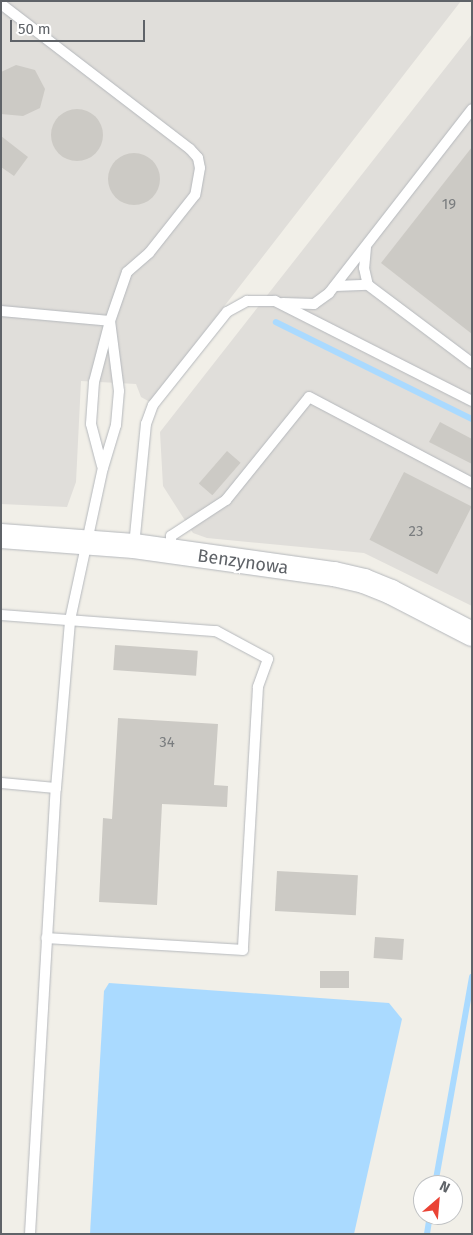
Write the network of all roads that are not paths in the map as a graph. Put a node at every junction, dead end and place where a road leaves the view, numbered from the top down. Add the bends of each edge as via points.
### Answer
1 (1, 4) edge
2 (472, 109) edge
3 (366, 246) junction
4 (368, 285) junction
5 (335, 286) junction
6 (274, 301) junction
7 (1, 311) edge
8 (110, 321) junction
9 (472, 363) edge
10 (472, 401) edge
11 (103, 468) junction
12 (472, 484) edge
13 (1, 536) edge
14 (86, 542) junction
15 (134, 546) junction
16 (171, 552) junction
17 (1, 615) edge
18 (70, 620) junction
19 (472, 634) edge
20 (1, 783) edge
21 (56, 788) junction
22 (46, 938) junction
23 (30, 1234) edge

1 - 8 lane via 198,158 200,178 195,195 149,253 128,272
2 - 3 lane
3 - 4 lane via 364,268
3 - 5 lane
4 - 5 lane
4 - 9 lane
5 - 6 lane via 314,304
6 - 10 lane
6 - 15 lane via 247,301 227,312 153,405 146,424
7 - 8 lane
8 - 11 lane via 120,383 116,425
8 - 11 lane via 94,382 91,424
11 - 14 lane
12 - 16 lane via 309,397 226,500 172,536
13 - 14 street, Benzynowa
14 - 15 street, Benzynowa
14 - 18 lane
15 - 16 street, Benzynowa
16 - 19 street, Benzynowa via 364,581
17 - 18 lane
18 - 21 lane
18 - 22 lane via 216,631 268,659 258,687 243,950
20 - 21 lane
21 - 22 lane
22 - 23 lane

